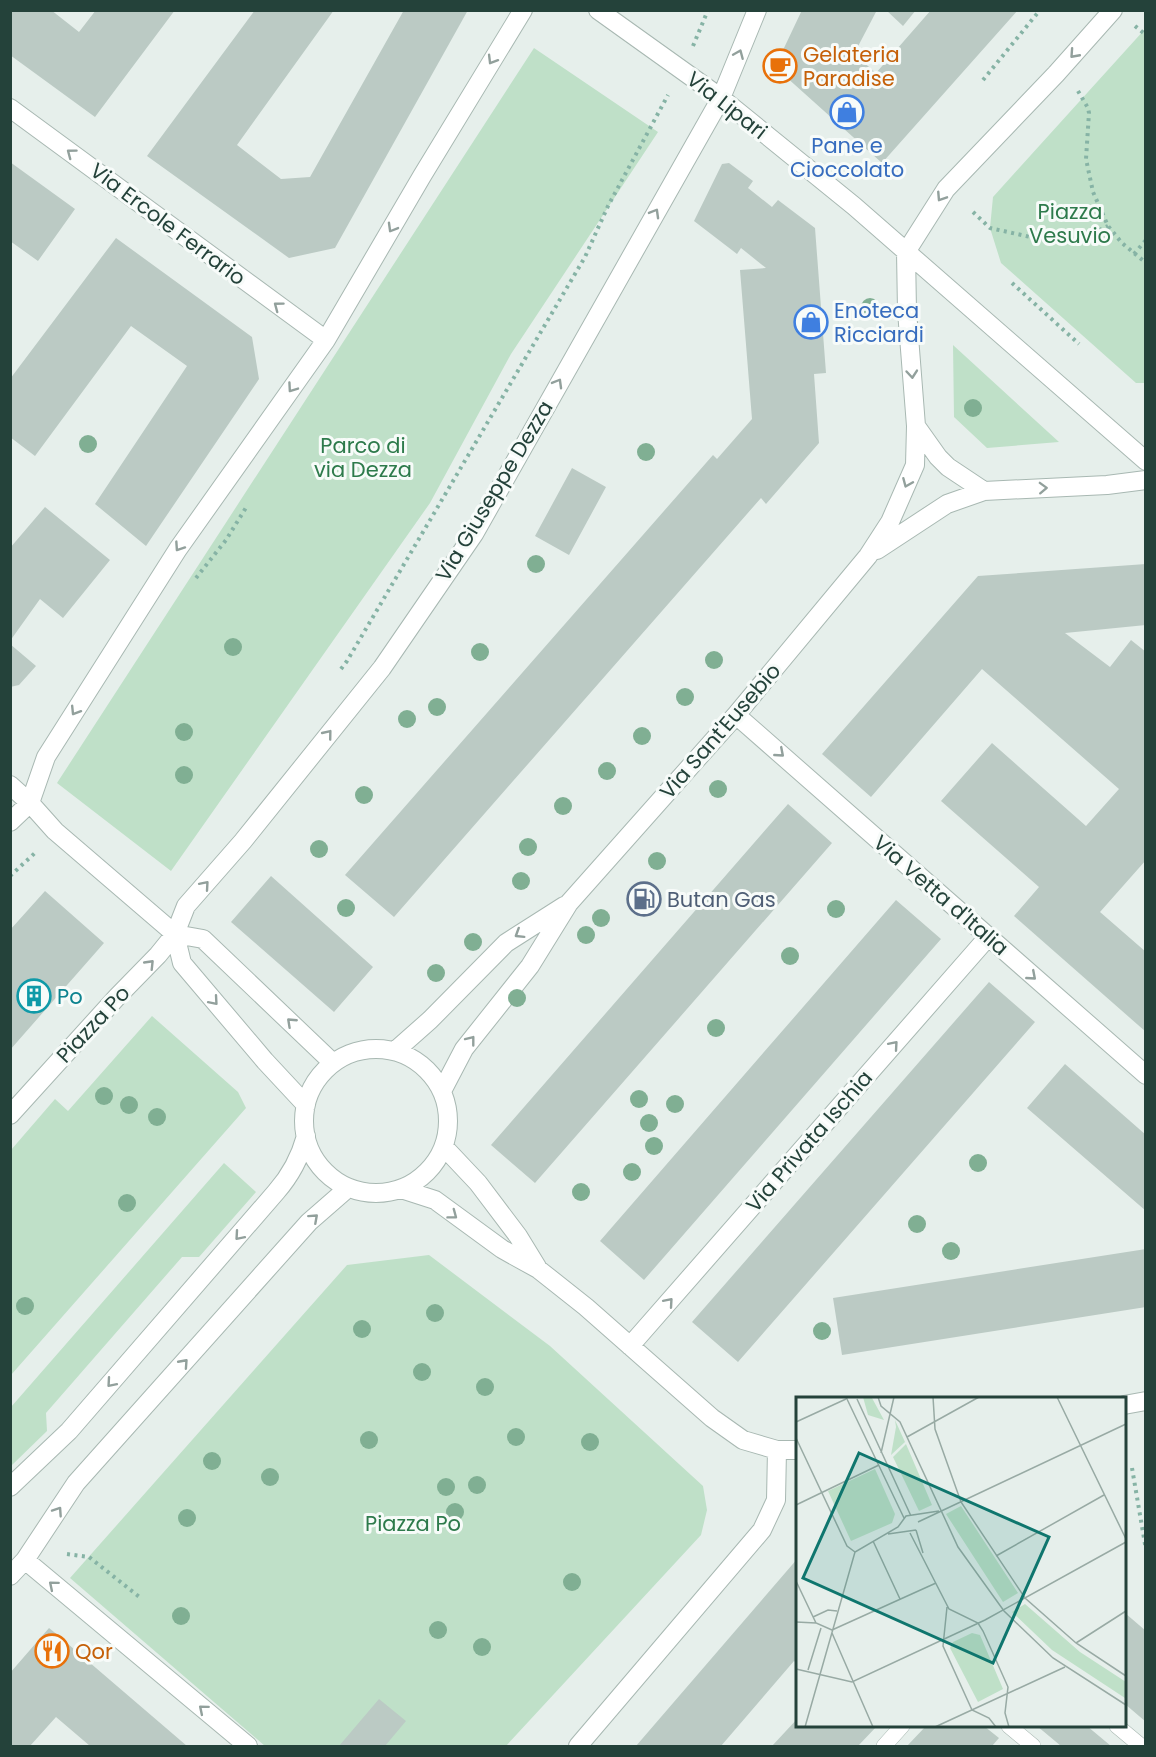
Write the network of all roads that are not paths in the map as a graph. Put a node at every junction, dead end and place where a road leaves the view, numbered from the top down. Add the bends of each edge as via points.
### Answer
1 (523, 10) edge
2 (598, 10) edge
3 (757, 10) edge
4 (1113, 10) edge
5 (721, 98) junction
6 (10, 108) edge
7 (906, 252) junction
8 (326, 340) junction
9 (916, 426) junction
10 (1146, 461) edge
11 (1146, 480) edge
12 (984, 491) junction
13 (868, 556) junction
14 (736, 715) junction
15 (10, 785) edge
16 (30, 803) junction
17 (10, 822) edge
18 (569, 903) junction
19 (175, 934) junction
20 (988, 937) junction
21 (395, 1051) junction
22 (333, 1063) junction
23 (1146, 1075) edge
24 (442, 1090) junction
25 (306, 1105) junction
26 (10, 1115) edge
27 (306, 1136) junction
28 (444, 1147) junction
29 (348, 1188) junction
30 (401, 1189) junction
31 (538, 1269) junction
32 (630, 1346) junction
33 (1146, 1401) edge
34 (1126, 1404) edge
35 (777, 1450) junction
36 (796, 1450) edge
37 (10, 1487) edge
38 (25, 1560) junction
39 (10, 1576) edge
40 (900, 1727) edge
41 (1011, 1727) edge
42 (1119, 1727) edge
43 (1027, 1744) edge
44 (249, 1746) edge
45 (578, 1746) edge
46 (884, 1746) edge
47 (1141, 1746) edge

1 -> 8 street
2 - 5 street, Via Lipari
5 -> 3 street, Via Giuseppe Dezza
4 -> 7 street via 946,189
5 - 7 street, Via Lipari
19 -> 5 street, Via Giuseppe Dezza via 186,906 382,668 474,534
8 -> 6 street, Via Ercole Ferrario
7 -> 9 street
7 - 10 street
8 -> 16 street via 178,549 45,758
9 - 12 street via 948,468
9 -> 13 street via 915,465 890,522
12 -> 11 street
12 - 13 street via 948,504
13 - 14 street, Via Sant'Eusebio
14 - 18 street, Via Sant'Eusebio
14 -> 20 street, Via Vetta d'Italia
15 - 16 street
16 - 17 street
16 - 19 street via 55,831
18 -> 21 street, Via Sant'Eusebio via 506,943
24 -> 18 street, Via Sant'Eusebio via 464,1049 530,966
22 -> 19 street via 203,939
19 -> 25 street via 182,963
26 -> 19 street, Piazza Po
20 -> 23 street, Via Vetta d'Italia
32 -> 20 street, Via Privata Ischia
21 - 22 street via 360,1050
21 - 24 street via 420,1063
22 - 25 street via 318,1077
24 - 28 street via 448,1108
25 - 27 street
27 - 29 street via 311,1154 321,1168
27 -> 37 street via 295,1166 276,1192 69,1431
28 - 30 street via 426,1174
28 - 31 street via 478,1183
29 - 30 street via 368,1193
38 -> 29 street via 76,1483 309,1222
30 -> 31 street via 435,1200 502,1249
31 - 32 street
32 - 35 street via 743,1440
33 - 34 street
35 - 36 street
35 - 45 street via 776,1500 762,1530
38 - 39 street
44 -> 38 street
40 - 46 lane
41 - 43 lane
42 - 47 lane

